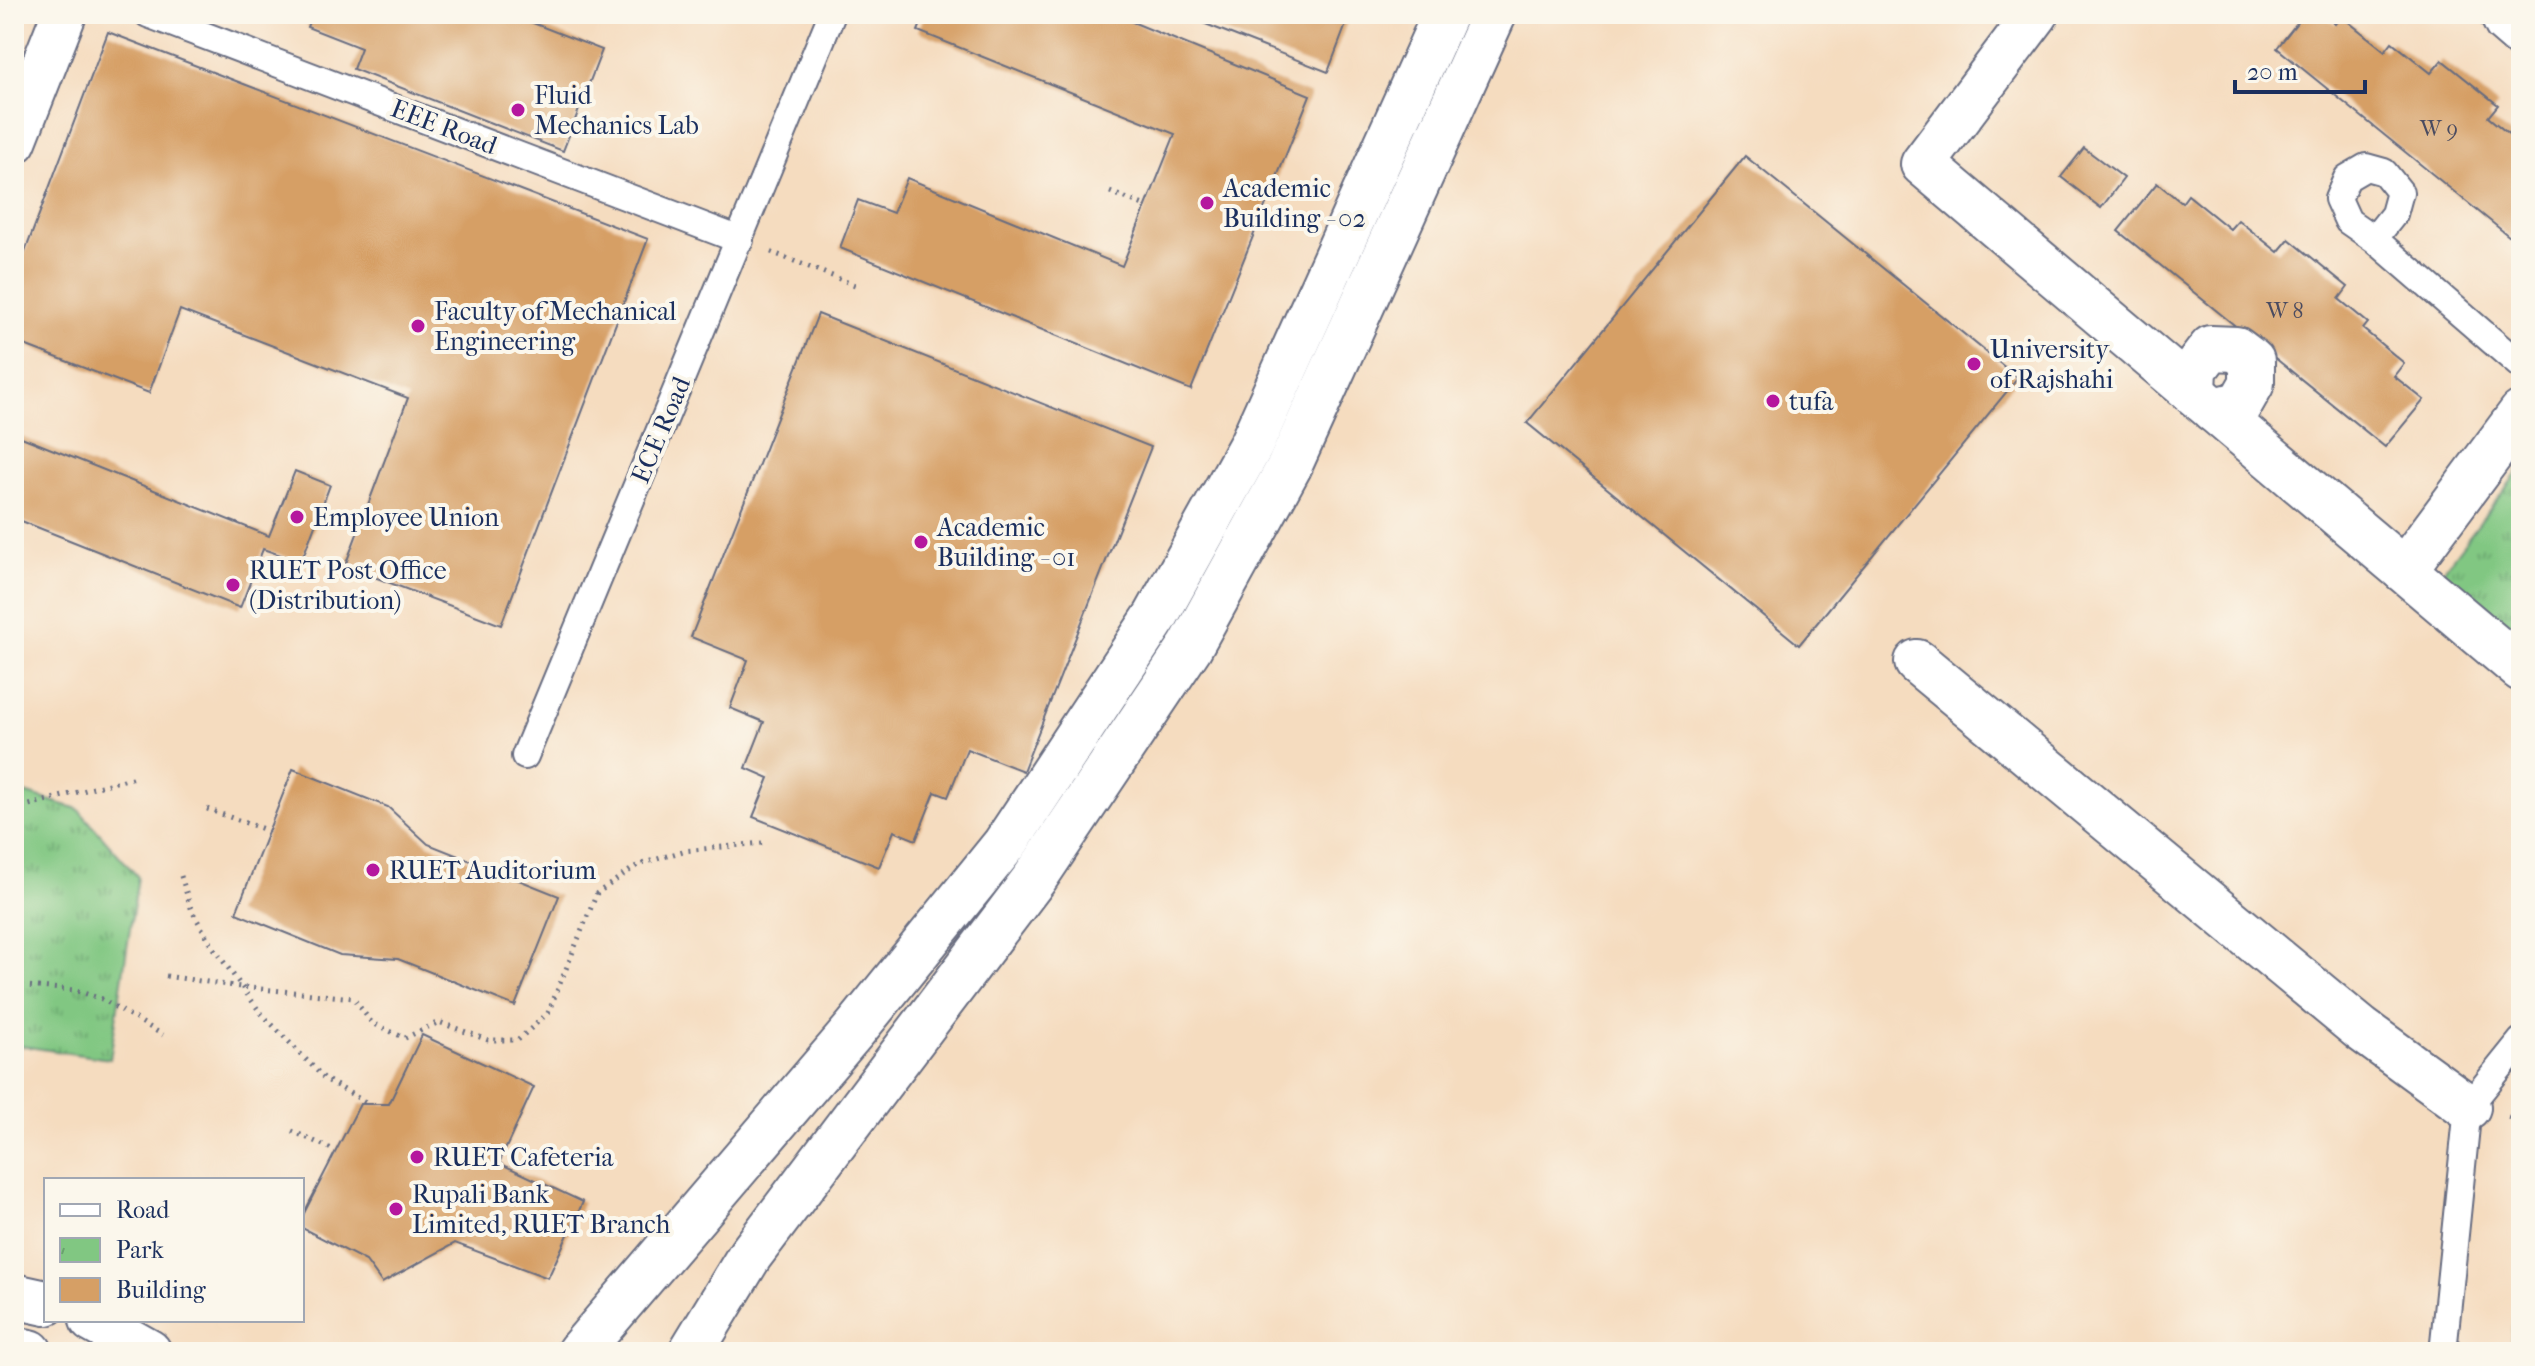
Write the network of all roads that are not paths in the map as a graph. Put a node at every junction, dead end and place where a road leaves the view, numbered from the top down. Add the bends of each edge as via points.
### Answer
1 (64, 14) edge
2 (148, 14) edge
3 (832, 14) edge
4 (1445, 14) edge
5 (1494, 14) edge
6 (2036, 14) edge
7 (2492, 14) edge
8 (2521, 47) edge
9 (14, 141) edge
10 (2374, 239) dead end
11 (740, 240) junction
12 (2521, 366) edge
13 (2521, 413) edge
14 (2404, 570) junction
15 (1917, 662) dead end
16 (2521, 669) edge
17 (525, 756) dead end
18 (2521, 1041) edge
19 (2468, 1107) junction
20 (14, 1296) edge
21 (44, 1303) edge
22 (96, 1322) edge
23 (14, 1349) edge
24 (30, 1352) edge
25 (149, 1352) edge
26 (579, 1352) edge
27 (691, 1352) edge
28 (2443, 1352) edge

1 - 9 main road
2 - 11 lane, EEE Road
3 - 11 lane, ECE Road
4 - 26 main road via 1251,445 1156,616 1005,844 856,1028
5 - 27 main road via 1289,467 1190,647 1035,878 750,1255
6 - 14 main road via 1923,164
7 - 8 lane
10 - 12 lane
11 - 17 lane, ECE Road
13 - 14 main road
14 - 16 main road
15 - 19 main road via 2361,1029
18 - 19 lane
19 - 28 lane
20 - 21 main road
22 - 25 main road
23 - 24 main road

